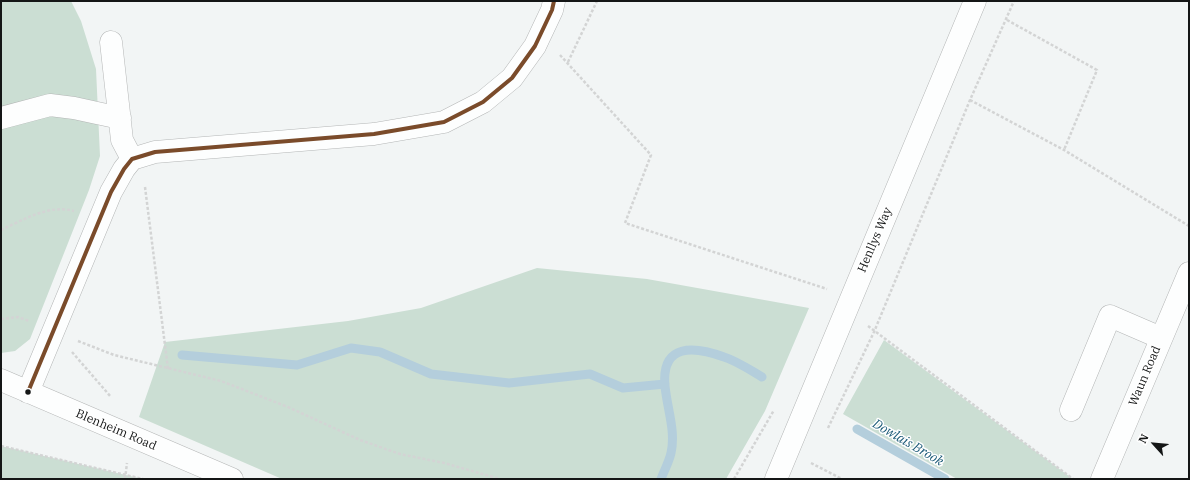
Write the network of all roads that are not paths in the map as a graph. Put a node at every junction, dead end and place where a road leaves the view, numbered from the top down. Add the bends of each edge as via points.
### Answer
1 (554, 1) edge
2 (975, 1) edge
3 (111, 42) dead end
4 (1, 118) edge
5 (120, 118) junction
6 (136, 158) junction
7 (1189, 273) edge
8 (1161, 338) junction
9 (1, 380) edge
10 (28, 392) junction
11 (1071, 410) dead end
12 (232, 479) edge
13 (776, 479) edge
14 (1102, 479) edge

1 - 6 street via 539,38 512,78 483,102 444,122 374,134 155,152
2 - 13 street, Henllys Way
3 - 5 street
4 - 5 street via 50,105
5 - 6 street via 122,140
6 - 10 street via 124,169 100,218
7 - 8 street, Waun Road
8 - 11 street via 1110,316
8 - 14 street, Waun Road
9 - 10 street, Blenheim Road
10 - 12 street, Blenheim Road

